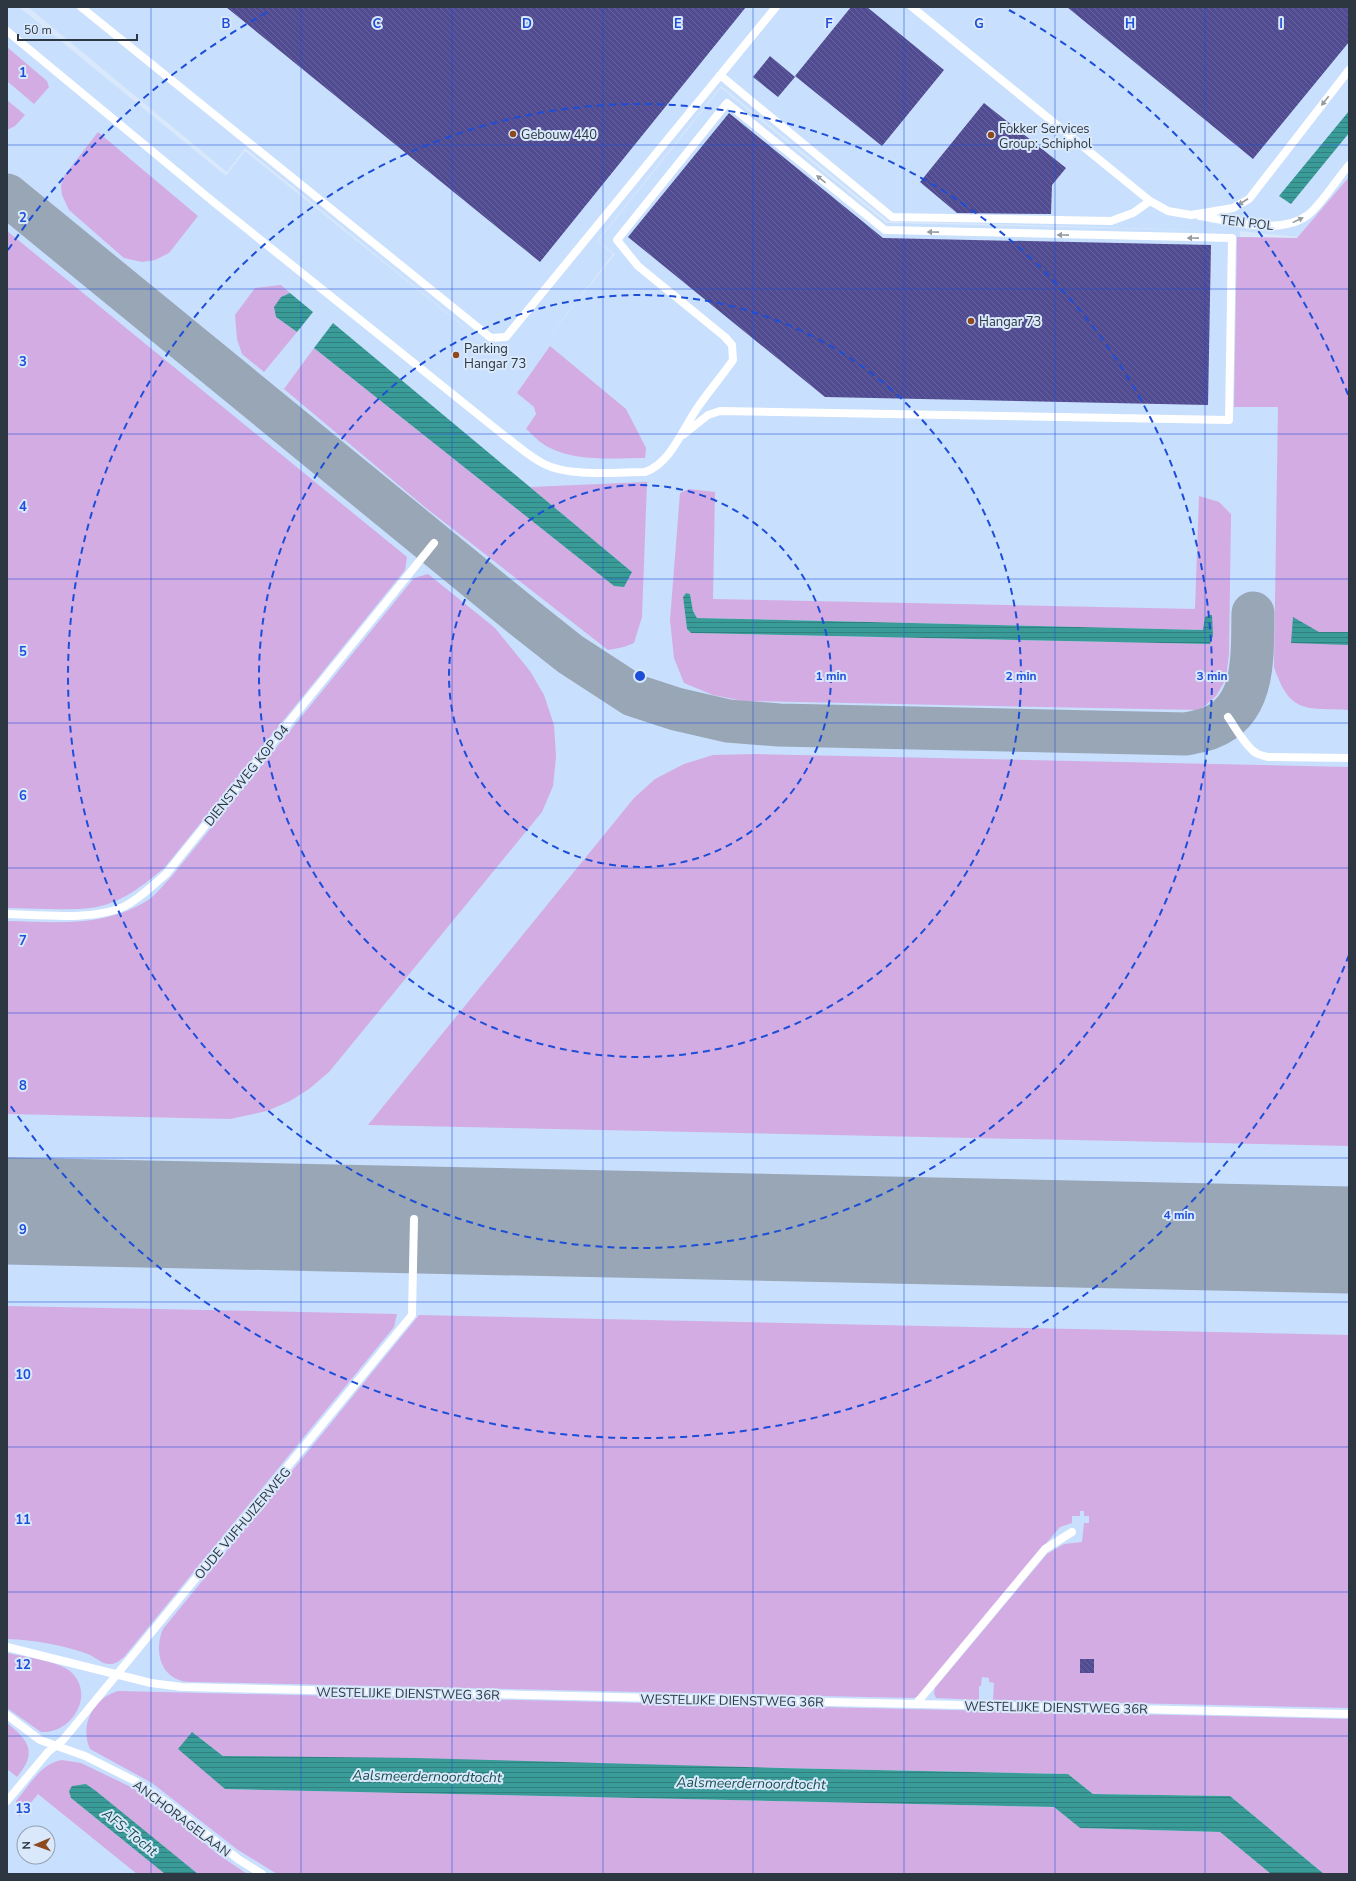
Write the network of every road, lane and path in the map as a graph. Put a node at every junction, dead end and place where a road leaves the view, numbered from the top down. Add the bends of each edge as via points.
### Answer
1 (81, 7) edge
2 (776, 7) edge
3 (912, 7) edge
4 (7, 31) edge
5 (1349, 70) edge
6 (720, 75) junction
7 (1349, 165) edge
8 (1150, 201) junction
9 (1191, 215) junction
10 (682, 434) junction
11 (434, 544) dead end
12 (1228, 717) dead end
13 (1349, 758) edge
14 (7, 914) edge
15 (414, 1220) dead end
16 (1072, 1532) dead end
17 (7, 1647) edge
18 (117, 1675) junction
19 (916, 1704) junction
20 (1349, 1714) edge
21 (7, 1715) edge
22 (57, 1745) junction
23 (7, 1801) edge
24 (262, 1874) edge

1 - 6 lane via 491,338 506,337
2 - 6 lane
3 - 8 lane, TEN POL
4 - 10 lane via 290,263 500,432 544,464 571,472 645,472 654,469
5 -> 9 lane via 1249,198 1233,208
6 - 8 lane via 892,217 1111,221 1134,213
9 -> 7 lane, TEN POL via 1268,226 1296,222 1309,214
8 - 9 lane, TEN POL via 1168,211
10 -> 10 lane via 708,415 720,411 1229,420 1232,238 885,230 727,103 617,240 638,266 732,345 734,360 697,408
11 - 14 lane, DIENSTWEG KOP 04 via 166,874 147,891 124,906 97,913 66,916
12 - 13 lane via 1255,753 1268,757
15 - 18 lane, OUDE VIJFHUIZERWEG via 412,1315
16 - 19 lane via 1046,1549
17 - 18 lane, WESTELIJKE DIENSTWEG 36R
18 - 19 lane, WESTELIJKE DIENSTWEG 36R via 182,1687
18 - 22 lane, OUDE VIJFHUIZERWEG
19 - 20 lane, WESTELIJKE DIENSTWEG 36R
21 - 22 lane, ANCHORAGELAAN via 36,1738
22 - 23 lane, OUDE VIJFHUIZERWEG via 48,1752
22 - 24 lane, ANCHORAGELAAN via 135,1781 233,1856

